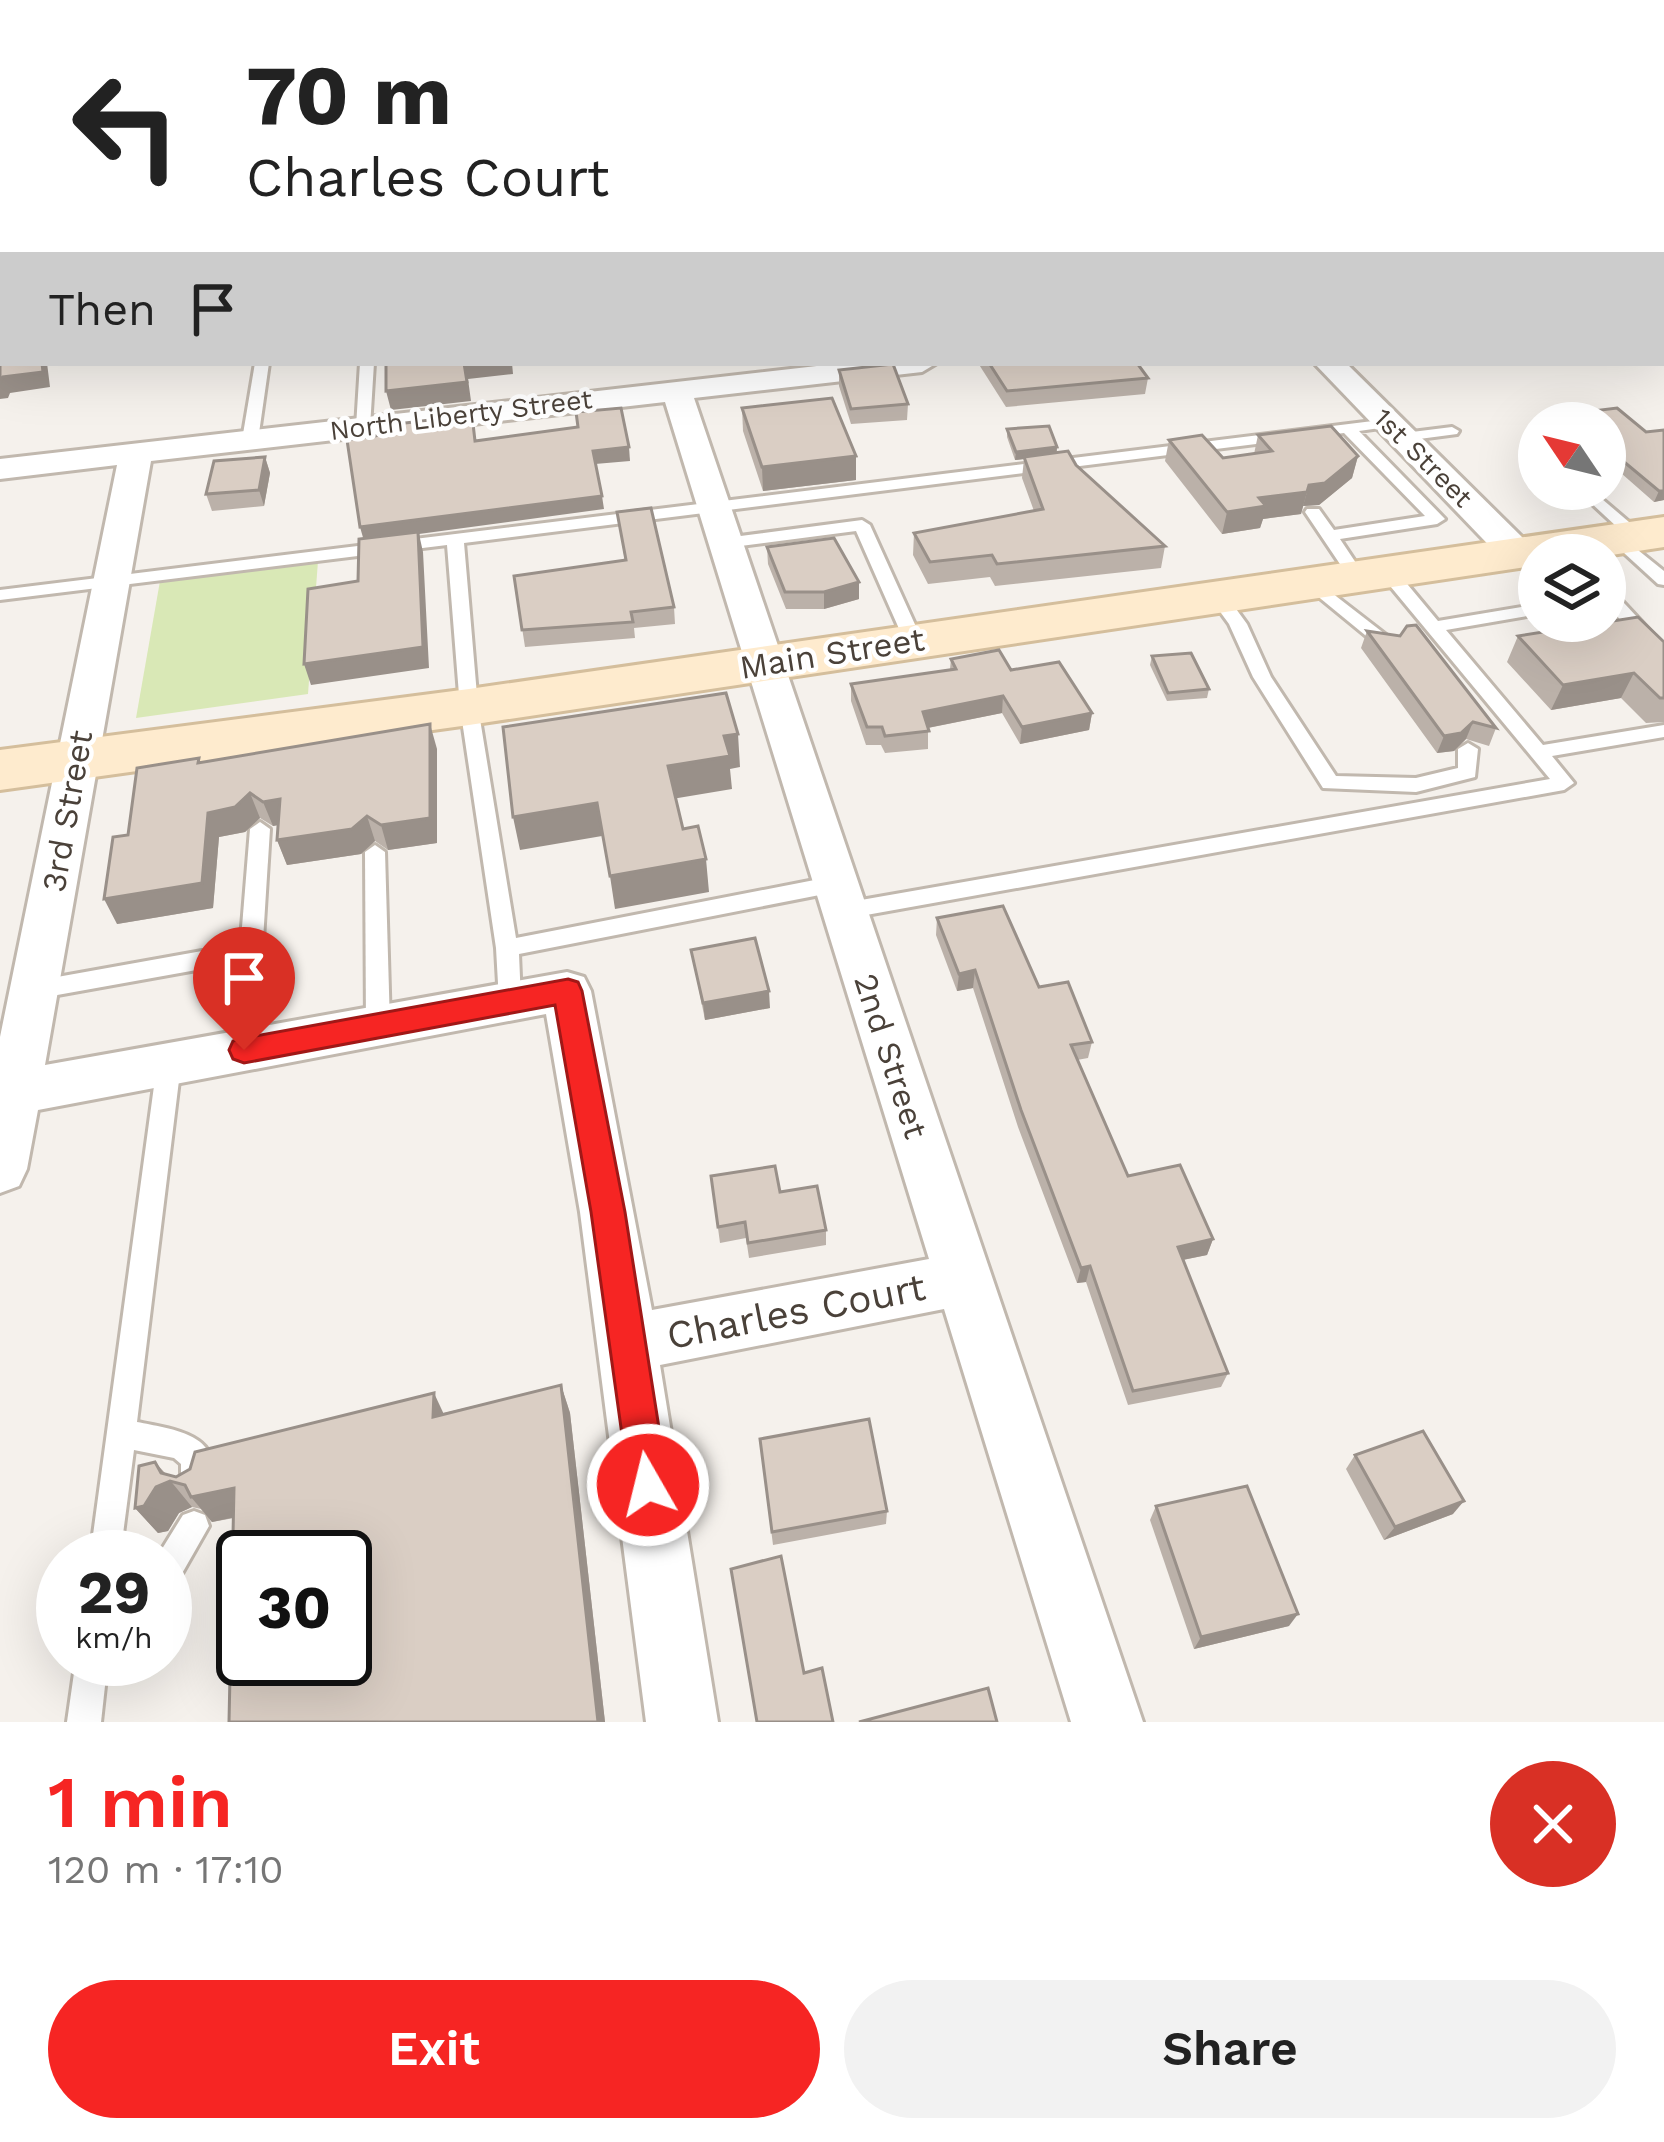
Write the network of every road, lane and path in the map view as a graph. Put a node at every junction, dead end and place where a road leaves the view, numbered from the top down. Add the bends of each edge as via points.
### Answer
1 (262, 366) edge
2 (367, 366) edge
3 (894, 366) edge
4 (1332, 366) edge
5 (676, 389) junction
6 (363, 427) junction
7 (1346, 427) junction
8 (1396, 430) junction
9 (1452, 431) dead end
10 (250, 440) junction
11 (136, 454) junction
12 (0, 469) edge
13 (713, 507) junction
14 (1313, 512) edge
15 (1628, 526) edge
16 (1527, 534) edge
17 (455, 538) junction
18 (725, 543) junction
19 (1518, 554) edge
20 (1346, 566) junction
21 (1664, 580) edge
22 (111, 582) junction
23 (0, 595) edge
24 (1217, 595) junction
25 (1518, 613) edge
26 (1626, 618) edge
27 (1434, 627) junction
28 (913, 640) junction
29 (1388, 645) edge
30 (1664, 657) edge
31 (763, 663) junction
32 (469, 707) junction
33 (1664, 731) edge
34 (1468, 748) edge
35 (1539, 752) junction
36 (75, 760) junction
37 (0, 770) edge
38 (1330, 783) junction
39 (1390, 814) junction
40 (260, 829) edge
41 (375, 852) edge
42 (840, 897) junction
43 (202, 960) dead end
44 (508, 975) junction
45 (35, 990) junction
46 (379, 1025) junction
47 (244, 1050) junction
48 (169, 1064) junction
49 (13, 1071) edge
50 (0, 1169) edge
51 (963, 1279) junction
52 (628, 1343) junction
53 (122, 1433) junction
54 (196, 1483) edge
55 (194, 1526) edge
56 (109, 1530) edge
57 (192, 1530) edge
58 (89, 1686) edge
59 (84, 1722) edge
60 (682, 1722) edge
61 (1107, 1722) edge

1 - 10 lane
2 - 6 lane
3 - 5 street, North Liberty Street
4 - 8 street, 1st Street
5 - 6 street, North Liberty Street
5 - 13 street, 2nd Street
6 - 10 street, North Liberty Street
7 - 8 lane
7 - 13 lane
7 - 20 lane via 1436,519
8 - 9 lane
8 - 16 street, 1st Street
10 - 11 street, North Liberty Street
11 - 12 street, North Liberty Street
11 - 22 street, 3rd Street
13 - 17 lane
13 - 18 street, 2nd Street
14 - 20 lane
15 - 21 lane
17 - 22 lane
17 - 32 lane
18 - 28 lane via 862,525
18 - 31 street, 2nd Street
19 - 20 main road, Main Street
20 - 24 main road, Main Street
20 - 27 lane
20 - 29 lane
22 - 23 lane
22 - 36 street, 3rd Street
24 - 28 main road, Main Street
24 - 38 lane
25 - 27 lane
26 - 30 lane
27 - 35 lane
28 - 31 main road, Main Street
31 - 32 main road, Main Street
31 - 42 street, 2nd Street
32 - 36 main road, Main Street
32 - 44 lane
33 - 35 lane
34 - 38 lane via 1468,772 1416,784
35 - 39 lane via 1564,783
36 - 37 main road, Main Street
36 - 45 street, 3rd Street
38 - 39 lane
39 - 42 lane
40 - 47 lane
41 - 46 lane
42 - 44 lane
42 - 51 street, 2nd Street
43 - 45 lane
44 - 46 street, Charles Court
44 - 52 street, Charles Court via 568,991
45 - 49 street, 3rd Street
46 - 47 street, Charles Court
47 - 48 street, Charles Court
48 - 49 street, Charles Court
48 - 53 lane
49 - 50 street, 3rd Street
51 - 52 street, Charles Court
51 - 61 street, 2nd Street
52 - 60 street, Charles Court
53 - 54 lane via 181,1445 196,1457
53 - 56 lane
55 - 57 lane
58 - 59 lane

